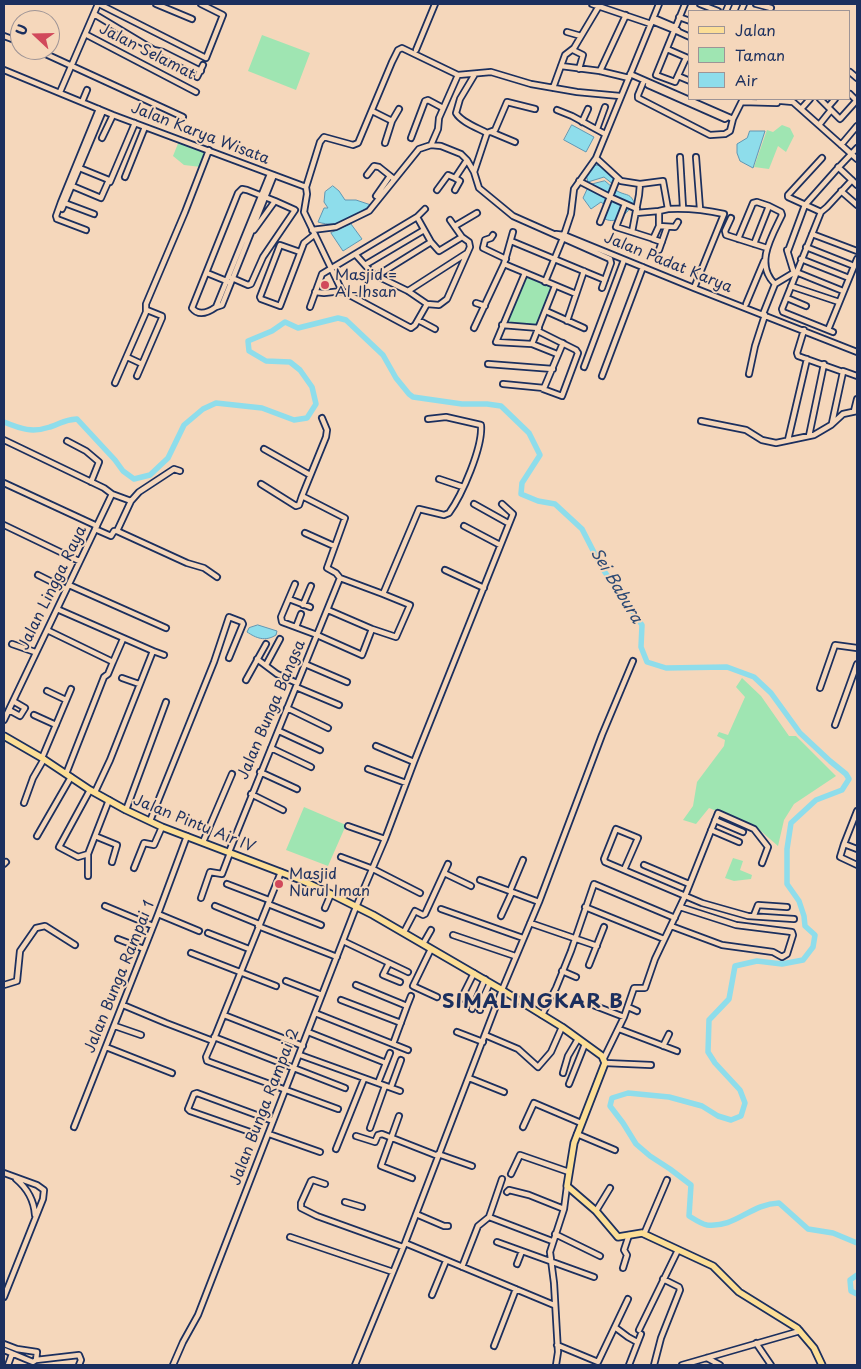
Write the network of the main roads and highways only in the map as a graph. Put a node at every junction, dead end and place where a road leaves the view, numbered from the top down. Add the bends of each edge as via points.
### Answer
1 (4, 737) edge
2 (822, 1365) edge

1 - 2 main road, Jalan Pintu Air IV via 126,810 281,872 404,932 488,981 585,1044 604,1061 573,1147 567,1186 596,1211 617,1236 644,1234 714,1266 739,1292 794,1325 814,1348

